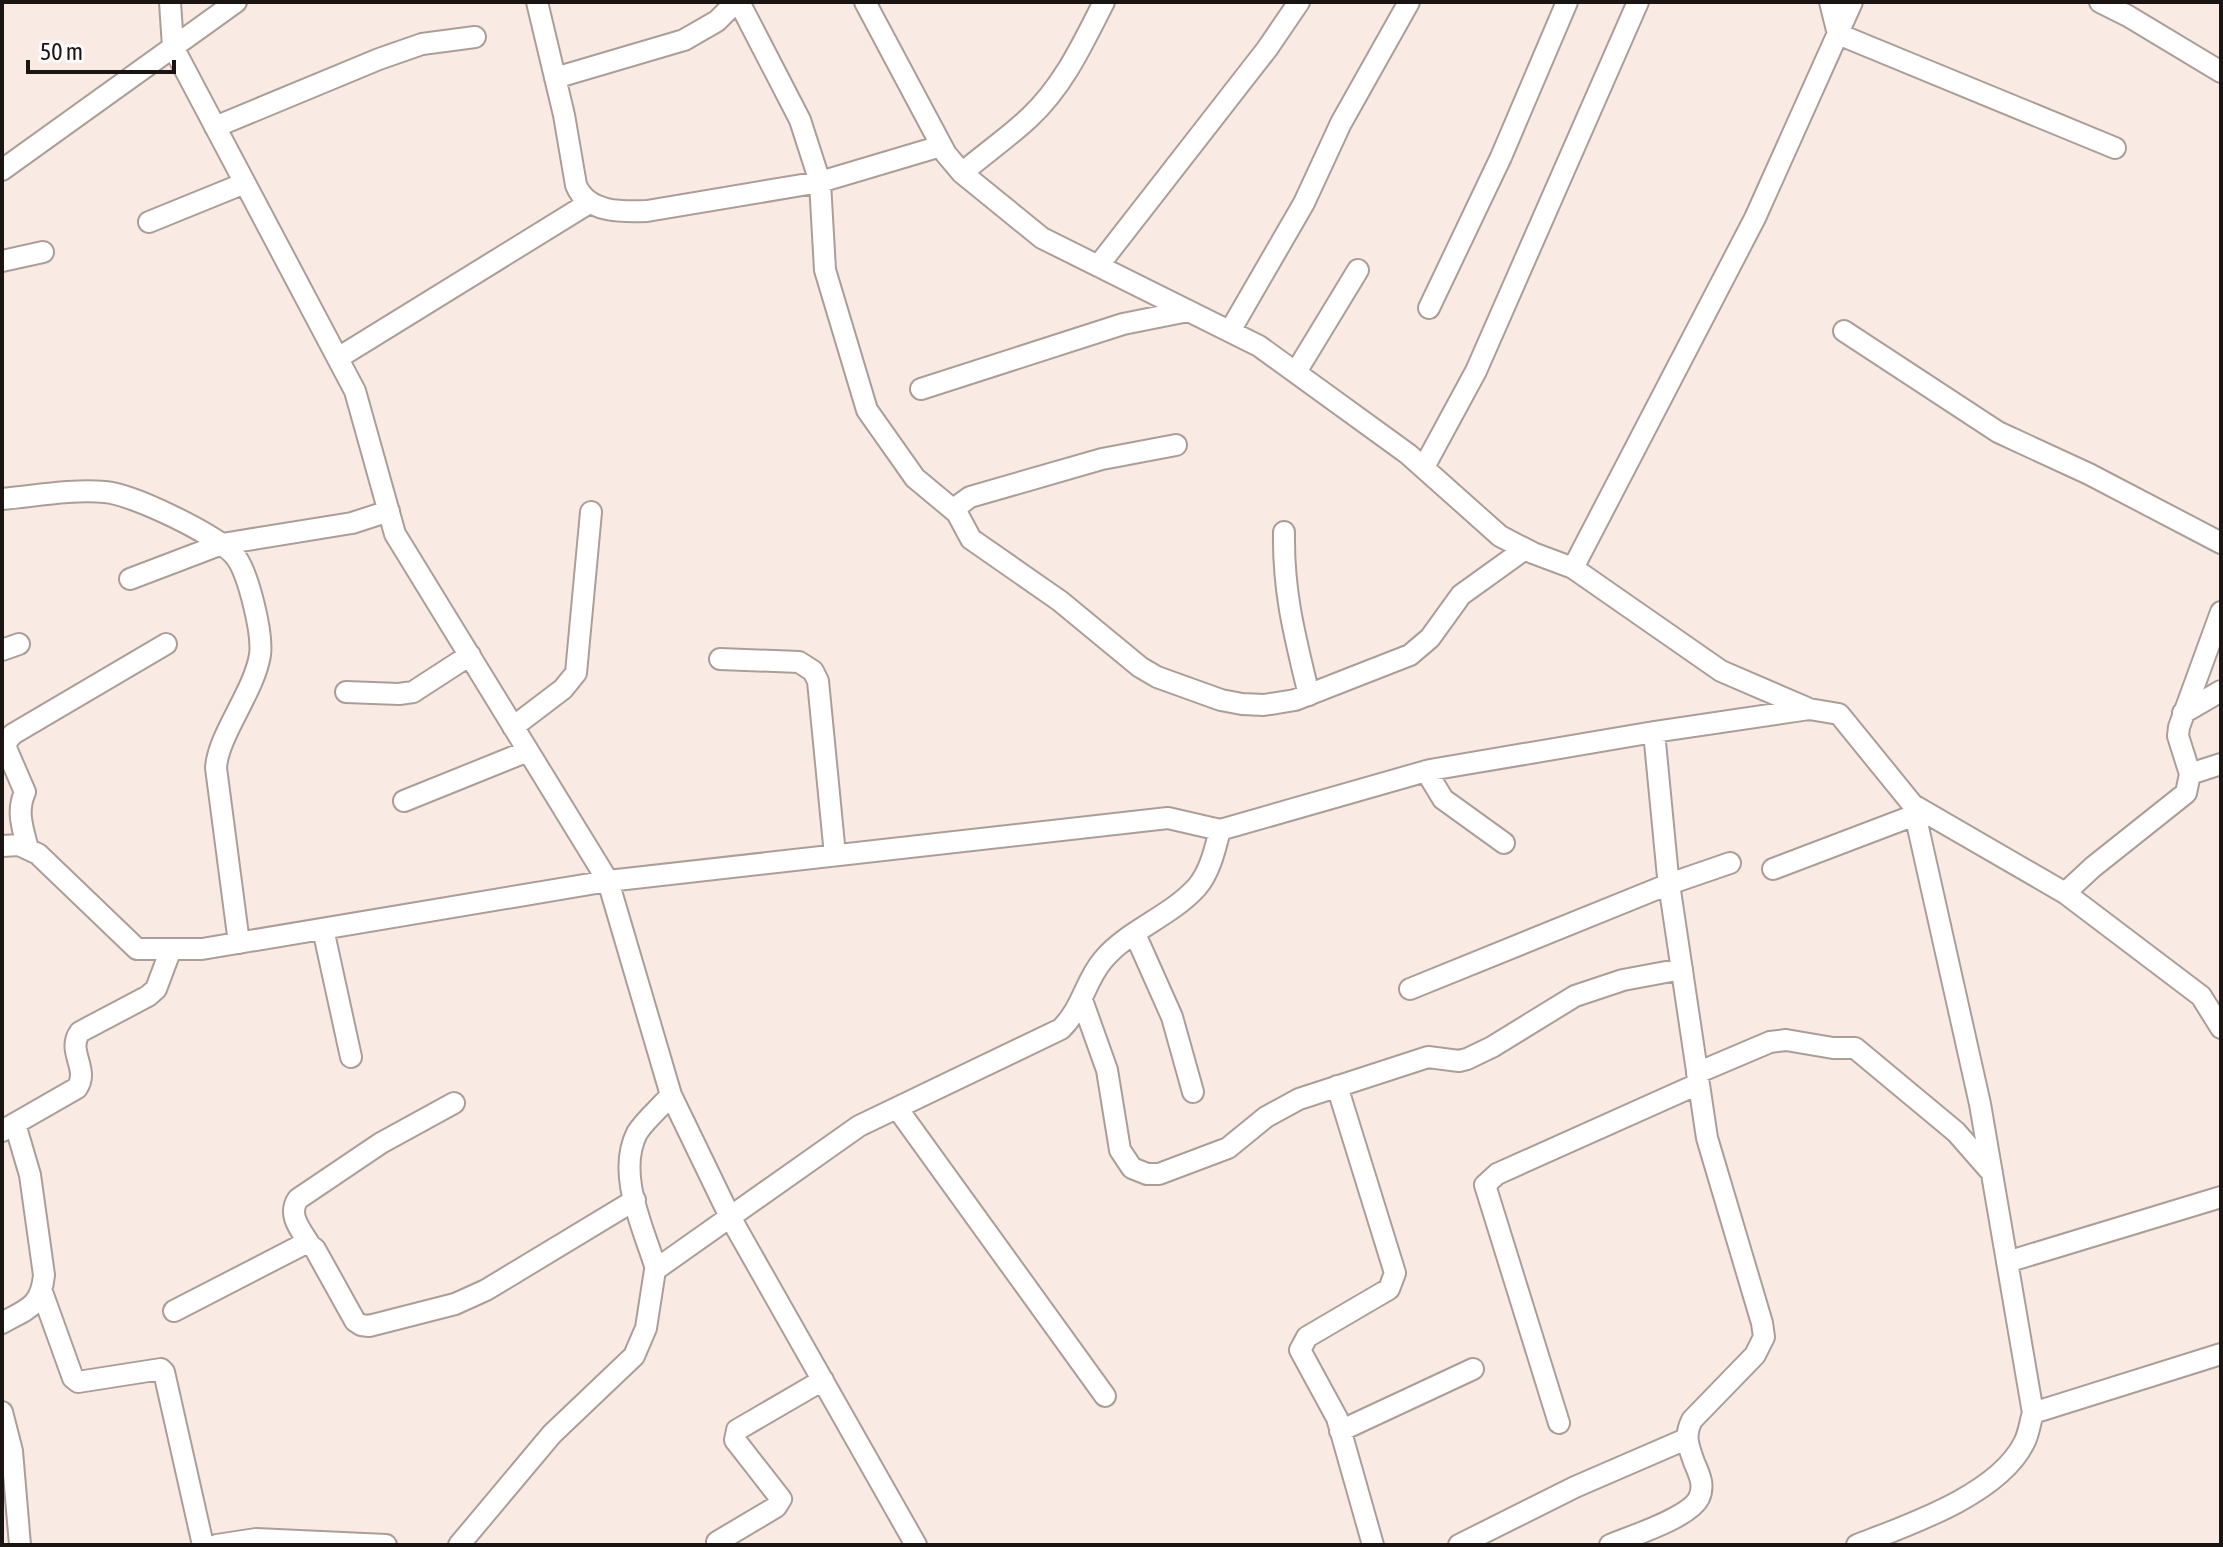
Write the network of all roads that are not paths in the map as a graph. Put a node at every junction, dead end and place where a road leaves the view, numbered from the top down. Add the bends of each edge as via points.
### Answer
1 (170, 2) edge
2 (236, 2) edge
3 (537, 2) edge
4 (738, 2) edge
5 (865, 2) edge
6 (1104, 2) edge
7 (1299, 2) edge
8 (1409, 2) edge
9 (1567, 2) edge
10 (1638, 2) edge
11 (1830, 2) edge
12 (1852, 2) edge
13 (2100, 2) edge
14 (1838, 34) junction
15 (475, 37) dead end
16 (173, 47) junction
17 (2221, 72) edge
18 (555, 78) junction
19 (215, 127) junction
20 (941, 146) junction
21 (2115, 148) dead end
22 (2, 170) edge
23 (962, 173) junction
24 (820, 182) junction
25 (245, 183) junction
26 (589, 203) junction
27 (149, 222) dead end
28 (43, 252) dead end
29 (2, 261) edge
30 (1098, 266) junction
31 (1358, 270) dead end
32 (1429, 308) dead end
33 (1188, 311) junction
34 (1230, 331) junction
35 (1844, 331) dead end
36 (338, 358) junction
37 (1296, 372) junction
38 (921, 389) dead end
39 (1176, 445) dead end
40 (1424, 467) junction
41 (2, 499) edge
42 (389, 511) junction
43 (591, 512) dead end
44 (957, 513) junction
45 (1284, 532) dead end
46 (2221, 543) edge
47 (222, 544) junction
48 (1525, 549) junction
49 (1573, 568) junction
50 (130, 579) dead end
51 (2221, 612) edge
52 (166, 644) dead end
53 (470, 655) junction
54 (720, 659) dead end
55 (2221, 691) edge
56 (346, 692) dead end
57 (1309, 695) junction
58 (1809, 709) junction
59 (2183, 713) junction
60 (513, 727) junction
61 (1654, 732) junction
62 (4, 740) edge
63 (528, 751) junction
64 (2221, 764) edge
65 (1426, 771) junction
66 (2190, 774) junction
67 (404, 801) dead end
68 (1914, 810) junction
69 (1220, 830) junction
70 (1504, 843) dead end
71 (2, 846) edge
72 (28, 849) junction
73 (835, 855) junction
74 (1730, 863) dead end
75 (1773, 869) dead end
76 (608, 881) junction
77 (1669, 884) junction
78 (2065, 893) junction
79 (323, 929) junction
80 (1135, 934) junction
81 (239, 943) junction
82 (171, 949) junction
83 (1682, 969) junction
84 (1410, 989) dead end
85 (1082, 1000) junction
86 (2221, 1028) edge
87 (351, 1057) dead end
88 (1698, 1078) junction
89 (1337, 1086) junction
90 (1193, 1092) dead end
91 (671, 1095) junction
92 (454, 1103) dead end
93 (897, 1108) junction
94 (9, 1128) edge
95 (1992, 1174) junction
96 (2221, 1197) edge
97 (635, 1200) junction
98 (730, 1217) junction
99 (310, 1245) junction
100 (2007, 1262) junction
101 (656, 1269) junction
102 (42, 1292) junction
103 (174, 1311) dead end
104 (2, 1323) edge
105 (2221, 1354) edge
106 (1473, 1369) dead end
107 (823, 1380) junction
108 (1105, 1396) dead end
109 (2, 1412) edge
110 (2033, 1413) junction
111 (1559, 1423) dead end
112 (1340, 1431) junction
113 (1686, 1439) junction
114 (717, 1542) dead end
115 (20, 1545) edge
116 (203, 1545) edge
117 (217, 1545) edge
118 (386, 1545) edge
119 (459, 1545) edge
120 (916, 1545) edge
121 (1373, 1545) edge
122 (1459, 1545) edge
123 (1610, 1545) edge
124 (1857, 1545) edge

1 - 16 street
2 - 16 street
3 - 18 street
4 - 18 street via 684,40
4 - 24 street via 800,120
5 - 20 street
6 - 23 street via 1073,63 1042,104
7 - 30 street
8 - 34 street
9 - 32 street
10 - 40 street via 1476,371
11 - 14 street
12 - 14 street
13 - 17 street
14 - 21 street
14 - 49 street via 1755,218
15 - 19 street via 422,44
16 - 19 street
16 - 22 street
18 - 26 street via 576,185
19 - 25 street
20 - 23 street
20 - 24 street
23 - 30 street via 1042,238
24 - 26 street via 647,211 622,212
24 - 44 street via 825,270 867,410 915,478
25 - 27 street
25 - 36 street
26 - 36 street
28 - 29 street
30 - 33 street
31 - 37 street
33 - 34 street
33 - 38 street via 1123,324
34 - 37 street
35 - 46 street via 1998,432
36 - 42 street via 355,391
37 - 40 street
39 - 44 street via 1102,459 983,493 964,500
40 - 48 street via 1500,536
41 - 47 street via 109,492 136,499
42 - 47 street via 352,523
42 - 53 street via 395,534
43 - 60 street via 576,673
44 - 57 street via 971,539 988,553 1157,677 1242,704 1280,703
45 - 57 street via 1288,608
47 - 50 street
47 - 81 street via 241,565 261,638 250,684 217,758
48 - 49 street
48 - 57 street via 1461,595 1430,638 1410,655
49 - 58 street via 1721,671
51 - 59 street
52 - 62 street
53 - 56 street via 413,692
53 - 60 street
54 - 73 street via 799,662 813,671
55 - 59 street
58 - 61 street
58 - 68 street via 1839,714
59 - 66 street via 2178,736
60 - 63 street
61 - 65 street
61 - 77 street
62 - 72 street via 25,792 19,814
63 - 67 street
63 - 76 street
64 - 66 street
65 - 69 street
65 - 70 street via 1443,799
66 - 78 street via 2186,793 2176,803
68 - 75 street
68 - 78 street
68 - 95 street
69 - 73 street via 1168,818
69 - 80 street via 1198,886
71 - 72 street
72 - 82 street via 137,949
73 - 76 street
74 - 77 street
76 - 79 street
76 - 91 street
77 - 83 street
77 - 84 street
78 - 86 street via 2201,996
79 - 81 street
79 - 87 street
80 - 85 street via 1100,963
80 - 90 street via 1172,1017
81 - 82 street
82 - 94 street via 156,989 75,1039 82,1074 77,1088
83 - 88 street
83 - 89 street via 1575,996 1467,1059 1428,1057
85 - 89 street via 1107,1070 1120,1150 1124,1160 1141,1172 1159,1174 1217,1154 1282,1106
85 - 93 street via 1061,1029
88 - 95 street via 1770,1042 1855,1048 1956,1132
88 - 111 street via 1497,1174 1485,1185
88 - 113 street via 1707,1138 1764,1337 1755,1355 1692,1420
89 - 112 street via 1395,1267 1389,1289 1301,1344
91 - 97 street via 638,1133 630,1160
91 - 98 street
92 - 99 street via 381,1143 298,1199 294,1217
93 - 98 street via 859,1126
93 - 108 street
94 - 102 street via 30,1175
95 - 100 street
96 - 100 street
97 - 99 street via 486,1290 455,1304 369,1326 355,1321
97 - 101 street
98 - 101 street
98 - 107 street
99 - 103 street
100 - 110 street
101 - 119 street via 646,1328 634,1356 552,1434
102 - 104 street via 31,1307
102 - 116 street via 78,1382 164,1372
105 - 110 street
106 - 112 street
107 - 114 street via 737,1430 735,1440 781,1499
107 - 120 street
109 - 115 street via 12,1451
110 - 124 street via 2024,1443 1979,1488 1932,1515
112 - 121 street
113 - 122 street
113 - 123 street via 1702,1482 1699,1498 1690,1510
117 - 118 street via 256,1539

